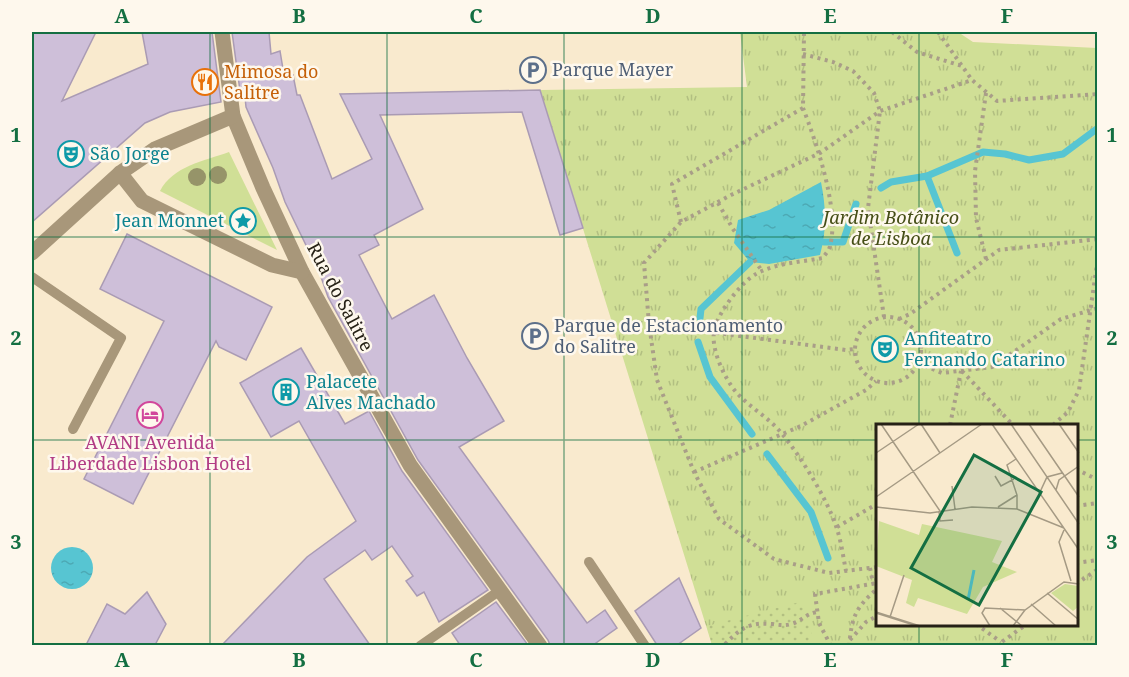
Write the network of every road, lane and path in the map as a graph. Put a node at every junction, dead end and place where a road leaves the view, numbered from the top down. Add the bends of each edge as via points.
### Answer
1 (222, 32) edge
2 (804, 32) edge
3 (892, 32) edge
4 (938, 32) edge
5 (803, 54) junction
6 (962, 66) junction
7 (972, 80) junction
8 (986, 92) junction
9 (1098, 94) edge
10 (803, 108) junction
11 (880, 111) junction
12 (232, 116) junction
13 (820, 153) junction
14 (120, 173) junction
15 (718, 202) junction
16 (681, 222) junction
17 (1098, 239) edge
18 (32, 253) edge
19 (1098, 257) edge
20 (986, 259) junction
21 (761, 268) junction
22 (302, 272) junction
23 (32, 277) edge
24 (1098, 308) edge
25 (1090, 310) junction
26 (884, 317) junction
27 (899, 319) junction
28 (649, 324) junction
29 (714, 333) junction
30 (855, 349) junction
31 (918, 363) junction
32 (961, 371) junction
33 (876, 381) junction
34 (950, 424) edge
35 (1012, 424) edge
36 (1054, 424) edge
37 (73, 429) dead end
38 (783, 434) junction
39 (1078, 470) edge
40 (694, 472) junction
41 (1098, 480) edge
42 (1098, 503) edge
43 (876, 505) edge
44 (1078, 506) edge
45 (837, 527) junction
46 (1098, 560) edge
47 (589, 562) dead end
48 (1078, 563) edge
49 (876, 567) edge
50 (870, 568) junction
51 (1098, 569) edge
52 (846, 571) junction
53 (875, 583) edge
54 (1078, 583) edge
55 (876, 590) edge
56 (500, 591) junction
57 (817, 612) junction
58 (876, 617) edge
59 (979, 626) edge
60 (1024, 626) edge
61 (1001, 642) junction
62 (849, 643) edge
63 (725, 644) dead end
64 (420, 645) edge
65 (540, 645) edge
66 (645, 645) edge
67 (831, 645) edge
68 (996, 645) edge

1 - 12 street, Rua do Salitre
2 - 5 path
3 - 6 path via 917,52
4 - 6 path
5 - 10 path
5 - 11 path via 853,71 874,93
6 - 7 path
7 - 8 path
7 - 11 path
8 - 9 path via 997,102
8 - 20 path via 975,171 975,218
10 - 13 path
10 - 16 path via 672,184
11 - 13 path
11 - 26 path via 868,208
12 - 14 street via 155,149
12 - 22 street, Rua do Salitre
13 - 15 path
13 - 21 path via 831,210 830,247 822,258
14 - 18 street
14 - 22 street via 142,201 272,265
15 - 16 path
15 - 21 path
16 - 28 path via 644,263
17 - 20 path via 999,250
19 - 25 path
20 - 27 path
21 - 29 path via 739,288
22 - 56 street, Rua do Salitre via 410,465
23 - 37 lane via 121,338
24 - 25 path
25 - 32 path via 1061,319 992,367
25 - 36 path via 1079,390 1068,412
26 - 27 path
26 - 30 path via 867,324
27 - 31 path via 914,330 919,341
28 - 29 path
28 - 40 path via 657,381
29 - 30 path
29 - 38 path via 717,355 735,391
30 - 33 path via 861,368
31 - 32 path via 942,373
31 - 33 path via 896,382
32 - 34 path
32 - 35 path
33 - 38 path
38 - 40 path
38 - 45 path via 826,500
39 - 41 path
40 - 52 path via 719,519 774,559 829,573
42 - 44 path
43 - 45 path
45 - 52 path
46 - 48 path
47 - 66 lane
49 - 50 path
50 - 52 path
50 - 53 path
51 - 54 path
53 - 57 path via 815,594
55 - 62 path via 861,603 850,627
56 - 64 lane
56 - 65 street, Rua do Salitre
57 - 63 path via 785,626 748,625
57 - 67 path via 823,634
58 - 62 path via 866,622
59 - 61 path
60 - 61 path
61 - 68 path

